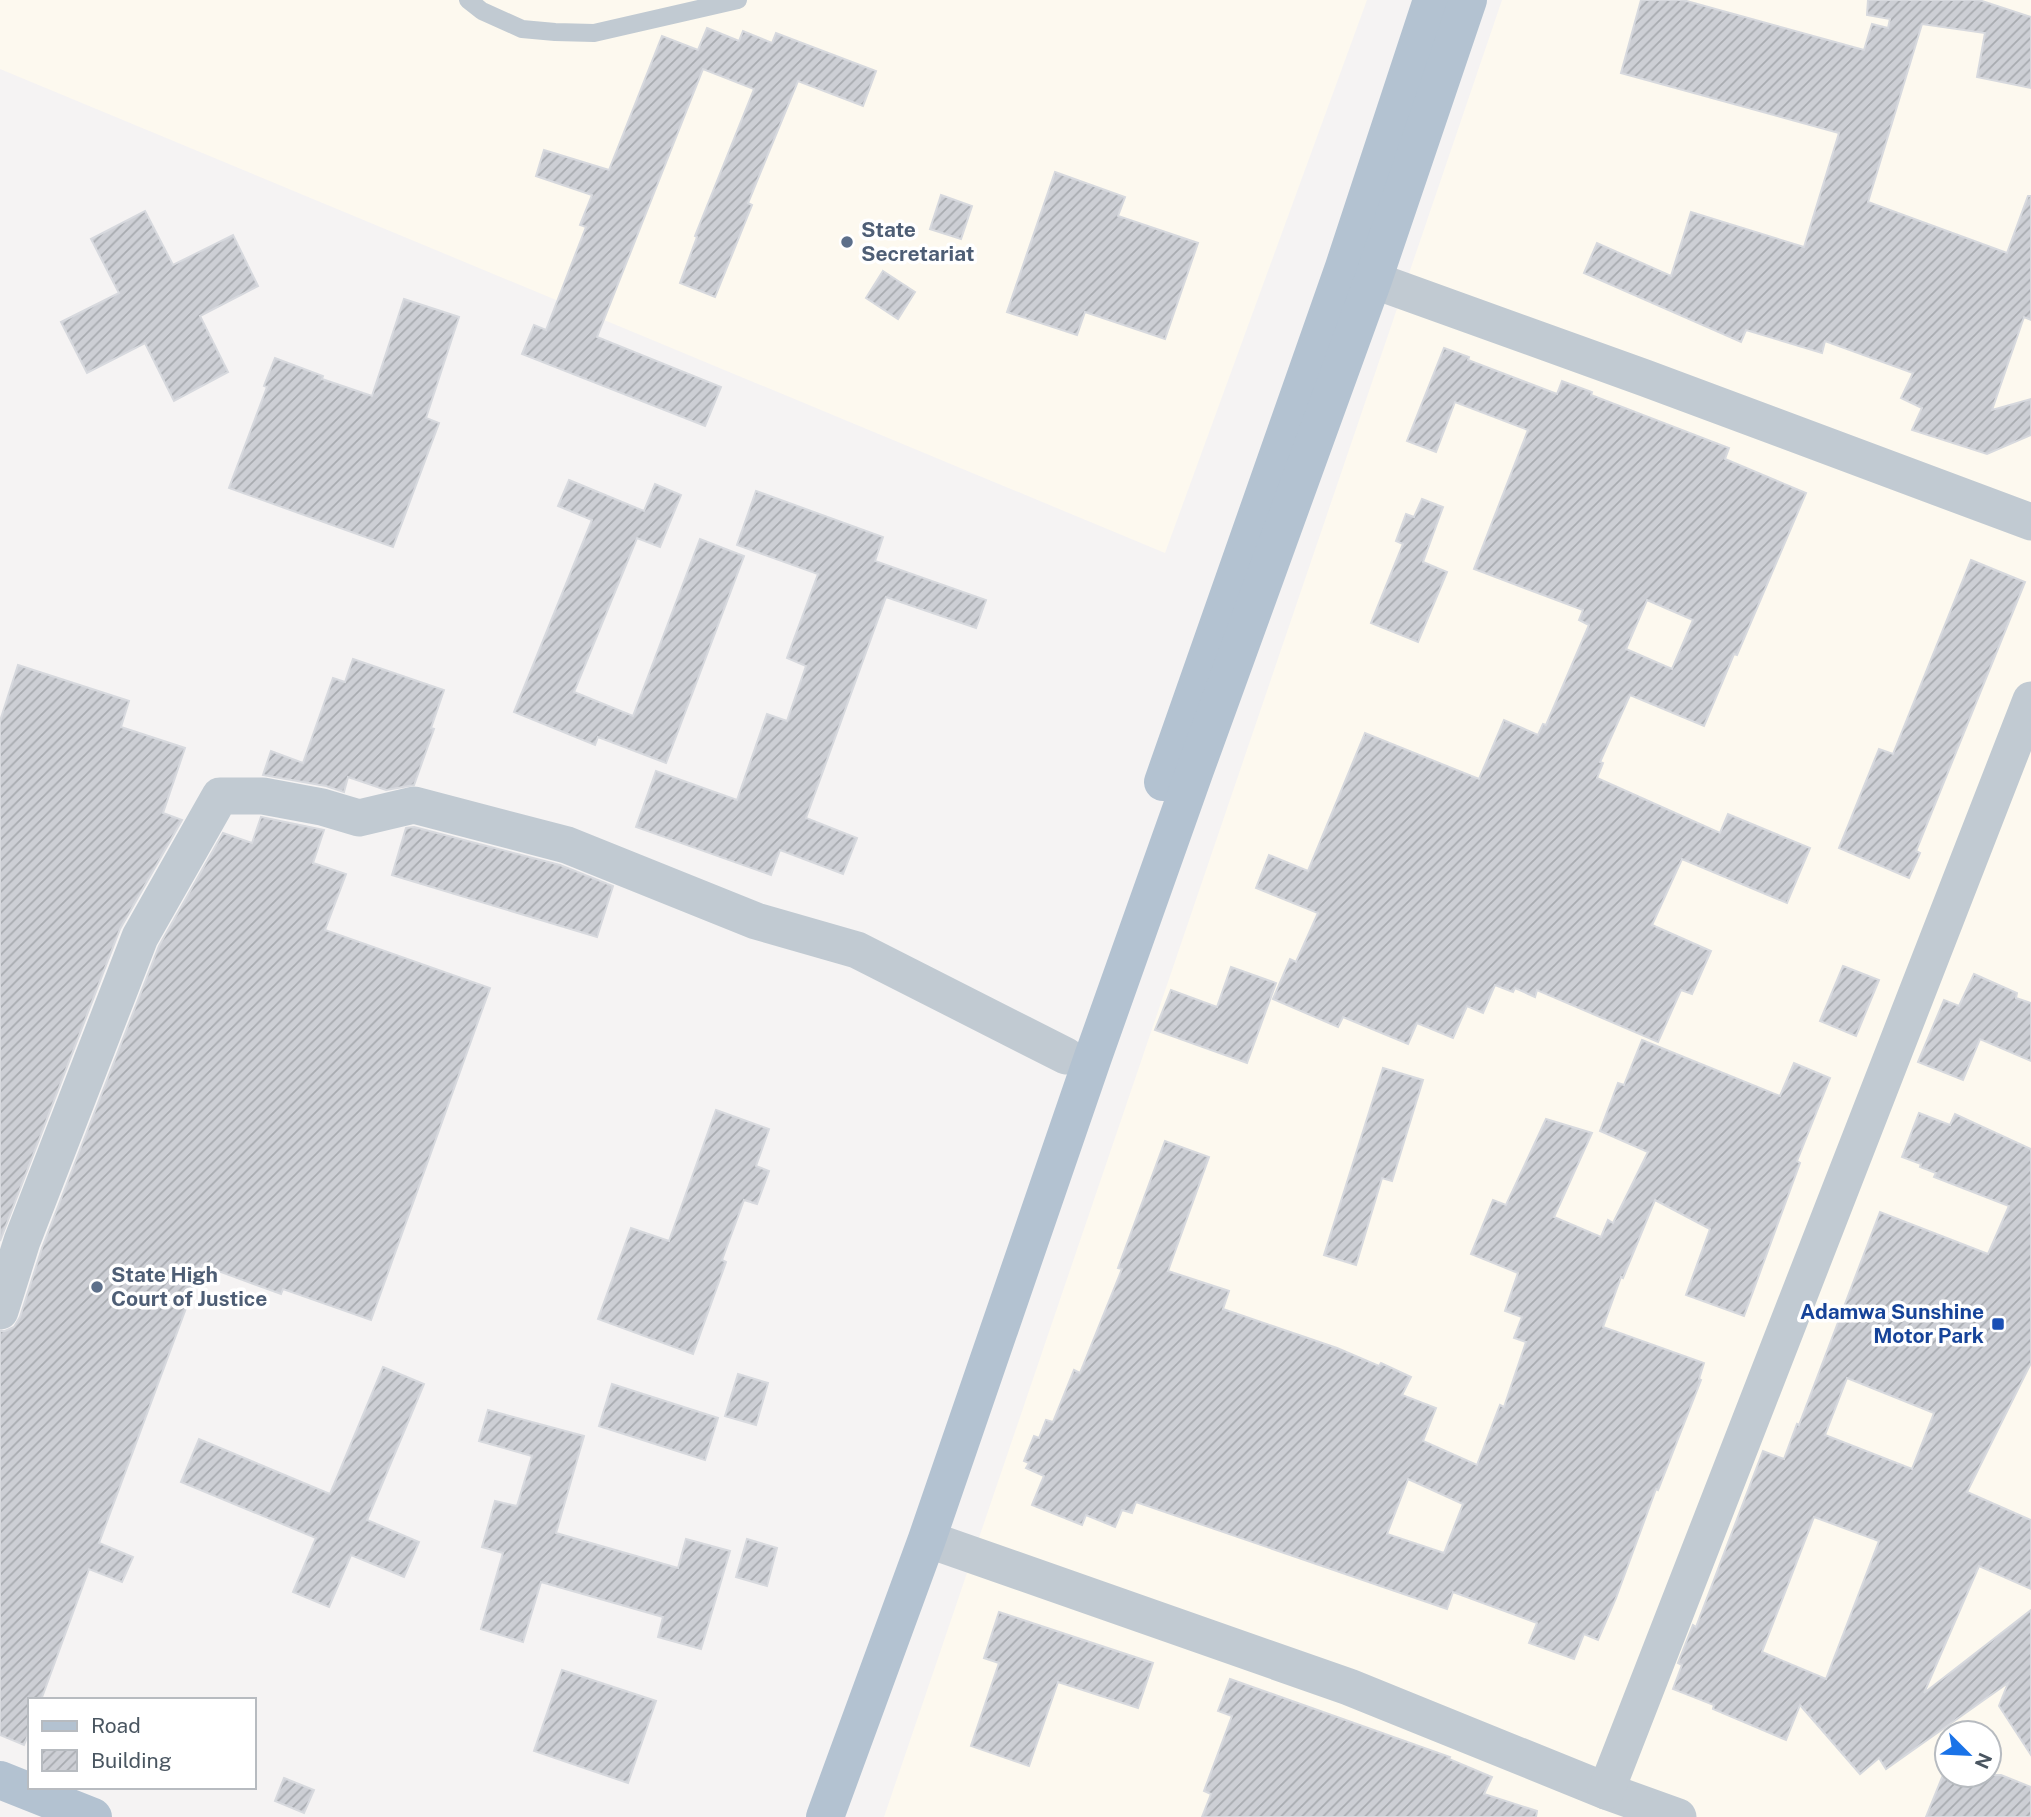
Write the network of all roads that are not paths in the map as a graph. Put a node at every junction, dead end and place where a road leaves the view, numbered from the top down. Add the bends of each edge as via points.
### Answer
1 (468, 0) edge
2 (738, 0) edge
3 (1432, 0) edge
4 (1468, 0) edge
5 (1373, 279) junction
6 (2031, 522) edge
7 (2031, 700) edge
8 (1066, 1056) junction
9 (0, 1311) edge
10 (927, 1539) junction
11 (0, 1780) edge
12 (1606, 1791) junction
13 (93, 1817) edge
14 (797, 1817) edge
15 (825, 1817) edge
16 (1678, 1817) edge

1 - 2 lane via 522,29 594,33
3 - 8 main road via 1339,281
4 - 5 main road
5 - 6 street
5 - 10 main road via 1098,1044
7 - 12 street
8 - 9 street via 857,950 756,921 567,845 414,805 359,818 263,796 220,796 140,937 22,1241
8 - 14 main road
10 - 12 street via 1349,1687
10 - 15 main road
11 - 13 main road
12 - 16 street

